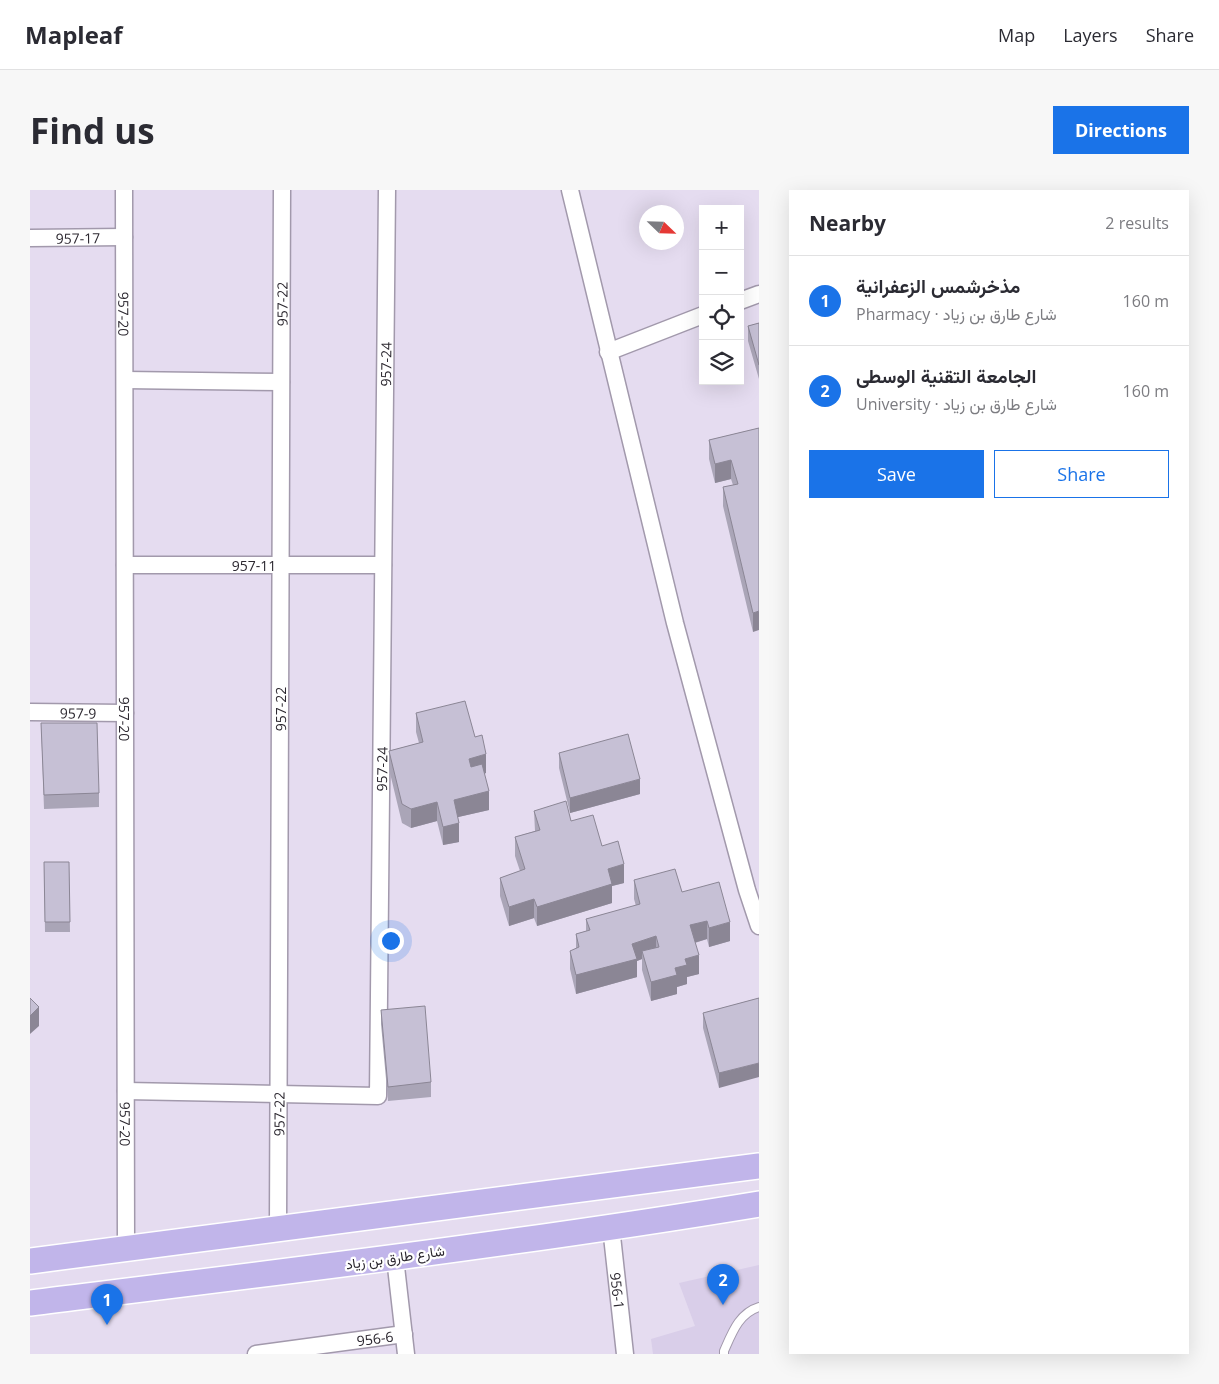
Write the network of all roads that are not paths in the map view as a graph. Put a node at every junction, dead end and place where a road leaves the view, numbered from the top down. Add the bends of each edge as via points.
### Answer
1 (124, 190) edge
2 (282, 190) edge
3 (387, 190) edge
4 (570, 190) edge
5 (124, 237) junction
6 (30, 238) edge
7 (759, 294) edge
8 (744, 300) edge
9 (699, 317) edge
10 (608, 352) junction
11 (125, 380) junction
12 (281, 382) junction
13 (125, 565) junction
14 (280, 566) junction
15 (383, 566) junction
16 (30, 712) edge
17 (125, 713) junction
18 (753, 889) edge
19 (759, 926) edge
20 (126, 1091) junction
21 (279, 1094) junction
22 (759, 1166) edge
23 (759, 1204) edge
24 (611, 1227) junction
25 (278, 1228) junction
26 (126, 1248) junction
27 (396, 1258) junction
28 (30, 1261) edge
29 (30, 1304) edge
30 (759, 1307) edge
31 (404, 1334) junction
32 (256, 1354) edge
33 (406, 1354) edge
34 (626, 1354) edge
35 (724, 1354) edge

1 - 5 street, 957-20
2 - 12 street, 957-22
3 - 15 street, 957-24
4 - 10 street
5 - 6 street, 957-17
5 - 11 street, 957-20
7 - 8 street
9 - 10 street
10 - 18 street via 675,623
11 - 12 street
11 - 13 street, 957-20
12 - 14 street, 957-22
13 - 14 street, 957-11
13 - 17 street, 957-20
14 - 15 street, 957-11
14 - 21 street, 957-22
15 - 21 street, 957-24 via 378,1096
16 - 17 street, 957-9
17 - 20 street, 957-20
18 - 19 street
20 - 21 street, 957-24
20 - 26 street, 957-20
21 - 25 street, 957-22
22 - 25 main road
23 - 24 main road, شارع طارق بن زياد
24 - 27 main road, شارع طارق بن زياد
24 - 34 street, 956-1
25 - 26 main road
26 - 28 main road
27 - 29 main road, شارع طارق بن زياد
27 - 31 street
30 - 35 lane via 750,1309 734,1326
31 - 32 street, 956-6
31 - 33 street

